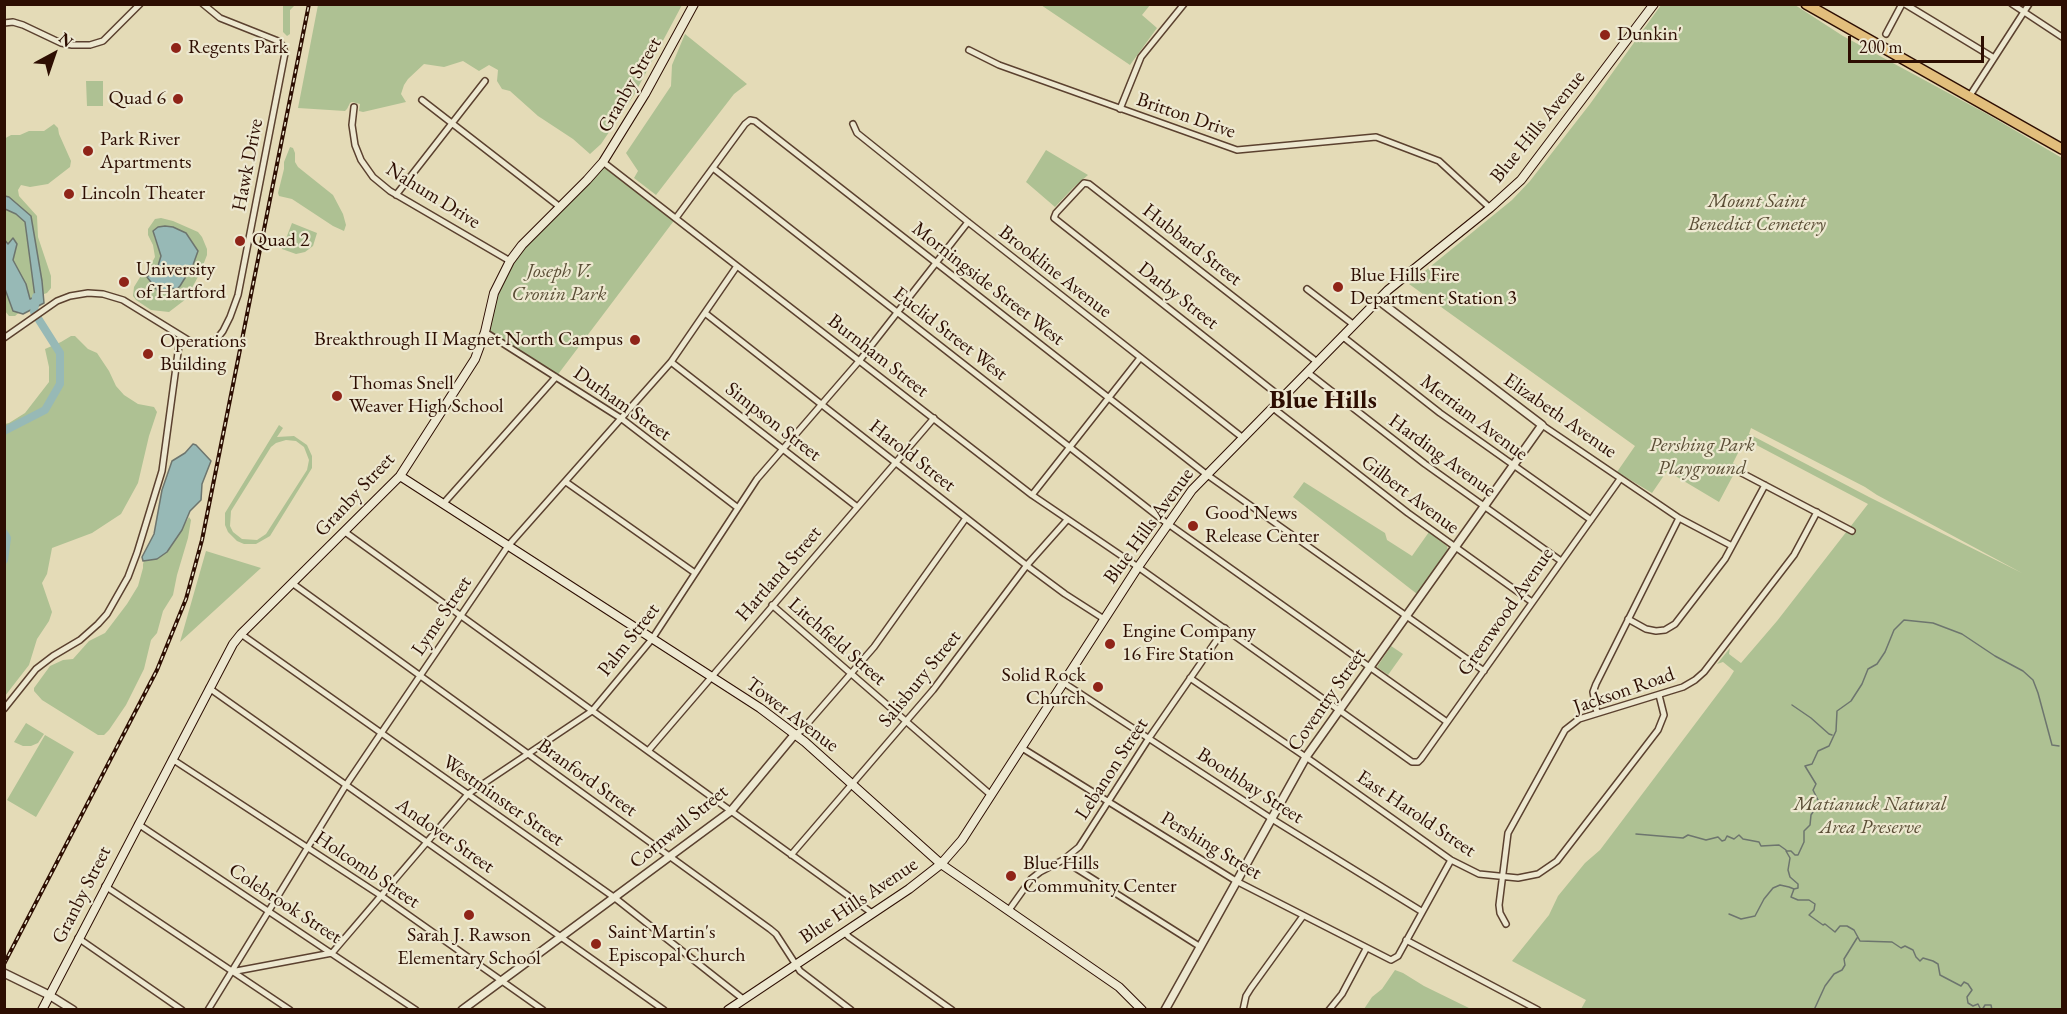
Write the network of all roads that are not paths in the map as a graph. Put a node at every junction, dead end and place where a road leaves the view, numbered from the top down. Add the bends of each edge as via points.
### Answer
1 (140, 4) edge
2 (203, 4) edge
3 (694, 4) edge
4 (1184, 4) edge
5 (1654, 4) edge
6 (1904, 4) edge
7 (2012, 4) edge
8 (2029, 4) edge
9 (1807, 5) edge
10 (2025, 11) junction
11 (4, 22) edge
12 (1887, 34) dead end
13 (2062, 38) edge
14 (969, 50) dead end
15 (1994, 58) junction
16 (484, 81) dead end
17 (1969, 97) junction
18 (422, 100) dead end
19 (354, 107) dead end
20 (1120, 109) junction
21 (452, 123) junction
22 (853, 124) dead end
23 (2062, 149) edge
24 (603, 162) junction
25 (713, 168) junction
26 (396, 195) junction
27 (560, 207) junction
28 (1490, 208) junction
29 (676, 218) junction
30 (1054, 218) joint
31 (968, 222) junction
32 (510, 261) junction
33 (937, 263) junction
34 (737, 266) junction
35 (1307, 289) dead end
36 (1378, 300) junction
37 (898, 312) junction
38 (705, 314) junction
39 (1354, 325) junction
40 (485, 332) junction
41 (1342, 336) junction
42 (4, 338) edge
43 (182, 338) junction
44 (1140, 358) junction
45 (860, 360) junction
46 (671, 362) junction
47 (1317, 363) junction
48 (1307, 372) junction
49 (556, 377) junction
50 (1110, 398) junction
51 (1282, 398) junction
52 (821, 405) junction
53 (1273, 408) junction
54 (622, 418) junction
55 (934, 418) junction
56 (1542, 425) junction
57 (1243, 438) junction
58 (1071, 448) junction
59 (783, 449) junction
60 (896, 462) junction
61 (1513, 466) junction
62 (1738, 471) dead end
63 (1206, 474) junction
64 (400, 476) junction
65 (1620, 479) junction
66 (566, 482) junction
67 (1765, 485) junction
68 (1032, 495) junction
69 (443, 504) junction
70 (856, 506) junction
71 (1484, 506) junction
72 (738, 508) junction
73 (1817, 512) junction
74 (966, 518) junction
75 (1679, 518) junction
76 (1067, 519) junction
77 (1591, 520) junction
78 (1168, 524) junction
79 (1852, 531) dead end
80 (345, 532) junction
81 (508, 546) junction
82 (1732, 546) junction
83 (1455, 547) junction
84 (1561, 561) junction
85 (1027, 565) junction
86 (1138, 567) junction
87 (695, 573) junction
88 (292, 583) junction
89 (1532, 602) junction
90 (772, 605) junction
91 (460, 616) junction
92 (1406, 616) junction
93 (1104, 619) junction
94 (1628, 619) junction
95 (1225, 628) junction
96 (241, 634) junction
97 (652, 639) junction
98 (1370, 668) junction
99 (1484, 671) junction
100 (851, 674) junction
101 (419, 676) junction
102 (711, 676) junction
103 (1190, 678) junction
104 (1064, 683) junction
105 (209, 688) junction
106 (1659, 695) junction
107 (4, 709) edge
108 (1340, 710) junction
109 (592, 711) junction
110 (1597, 713) junction
111 (906, 722) junction
112 (1448, 722) junction
113 (381, 733) junction
114 (795, 734) junction
115 (1149, 738) junction
116 (1022, 748) junction
117 (648, 751) junction
118 (528, 754) junction
119 (1306, 757) junction
120 (172, 759) junction
121 (1417, 762) joint
122 (346, 784) junction
123 (852, 784) junction
124 (468, 794) junction
125 (991, 795) junction
126 (1108, 802) junction
127 (731, 811) junction
128 (1272, 819) junction
129 (138, 824) junction
130 (426, 841) junction
131 (308, 848) junction
132 (791, 855) junction
133 (670, 857) junction
134 (1064, 860) junction
135 (1451, 860) junction
136 (941, 864) junction
137 (1502, 877) junction
138 (1236, 881) junction
139 (105, 886) junction
140 (380, 895) junction
141 (615, 898) junction
142 (1009, 910) junction
143 (1421, 911) junction
144 (268, 912) junction
145 (872, 914) junction
146 (1303, 916) junction
147 (1506, 924) dead end
148 (844, 932) junction
149 (561, 937) junction
150 (78, 938) junction
151 (1406, 940) junction
152 (1199, 946) junction
153 (1366, 949) junction
154 (332, 953) junction
155 (795, 964) junction
156 (4, 969) edge
157 (231, 972) junction
158 (4, 973) edge
159 (16, 977) junction
160 (501, 981) junction
161 (49, 995) junction
162 (743, 999) junction
163 (42, 1010) edge
164 (74, 1010) edge
165 (182, 1010) edge
166 (208, 1010) edge
167 (290, 1010) edge
168 (416, 1010) edge
169 (462, 1010) edge
170 (543, 1010) edge
171 (664, 1010) edge
172 (728, 1010) edge
173 (851, 1010) edge
174 (952, 1010) edge
175 (1142, 1010) edge
176 (1164, 1010) edge
177 (1243, 1010) edge
178 (1329, 1010) edge
179 (1538, 1010) edge

1 - 11 street via 105,40 90,45 61,43 23,25
2 - 43 street, Hawk Drive via 220,18 278,41 285,53 233,310 221,335 209,344 196,345
3 - 24 main road, Granby Street
4 - 20 street via 1142,57
5 - 28 main road, Blue Hills Avenue via 1535,163
6 - 12 street
6 - 15 street
7 - 10 street
8 - 10 street
9 - 17 main road
10 - 13 street
10 - 15 street
14 - 20 street, Britton Drive via 999,65
15 - 17 street
16 - 21 street
17 - 23 main road
18 - 21 street
19 - 26 street, Nahum Drive via 353,135 361,160 373,177
20 - 28 street, Britton Drive via 1237,150 1376,137 1439,161
21 - 26 street
21 - 27 street
22 - 31 street, Brookline Avenue via 857,133
24 - 27 main road, Granby Street
24 - 29 street, Burnham Street
25 - 29 street
25 - 33 street, Morningside Street West via 750,120
25 - 37 street, Euclid Street West
26 - 32 street, Nahum Drive
27 - 32 main road, Granby Street
28 - 36 main road, Blue Hills Avenue
29 - 34 street, Burnham Street
30 - 47 street, Hubbard Street via 1084,183 1089,184
30 - 51 street, Darby Street
31 - 33 street, Palm Street
31 - 44 street, Brookline Avenue
32 - 40 main road, Granby Street via 494,293
33 - 37 street, Palm Street
33 - 50 street, Morningside Street West
34 - 38 street, Lyme Street
34 - 45 street, Burnham Street
35 - 39 street
36 - 39 main road, Blue Hills Avenue
36 - 56 street, Elizabeth Avenue
37 - 45 street, Palm Street
37 - 58 street, Euclid Street West
38 - 46 street, Lyme Street
38 - 52 street, Harold Street
39 - 41 main road, Blue Hills Avenue
40 - 49 street, Durham Street
40 - 64 main road, Granby Street via 475,359
41 - 47 main road, Blue Hills Avenue
41 - 61 street, Merriam Avenue
42 - 43 street via 70,296 88,293 127,302
43 - 107 street via 164,462 128,577 98,624 36,669
44 - 50 street
44 - 57 street, Brookline Avenue
45 - 52 street, Palm Street
45 - 55 street, Burnham Street
46 - 54 street, Lyme Street
46 - 59 street, Simpson Street
47 - 48 main road, Blue Hills Avenue
48 - 51 main road, Blue Hills Avenue
48 - 71 street, Harding Avenue
49 - 54 street, Durham Street
49 - 69 street
50 - 58 street
50 - 63 street, Morningside Street West
51 - 53 main road, Blue Hills Avenue
52 - 59 street, Palm Street
52 - 60 street, Harold Street
53 - 57 main road, Blue Hills Avenue
53 - 83 street, Gilbert Avenue
54 - 66 street, Lyme Street
54 - 72 street, Durham Street
55 - 60 street, Hartland Street
55 - 68 street, Burnham Street
56 - 61 street, Coventry Street
56 - 65 street, Elizabeth Avenue
57 - 63 main road, Blue Hills Avenue
58 - 68 street
58 - 78 street, Euclid Street West
59 - 70 street, Simpson Street
59 - 72 street, Palm Street
60 - 70 street, Hartland Street
60 - 74 street, Harold Street
61 - 71 street, Coventry Street
61 - 77 street, Merriam Avenue
62 - 67 street
63 - 78 main road, Blue Hills Avenue
63 - 92 street, Morningside Street West
64 - 69 main road, Tower Avenue
64 - 80 main road, Granby Street
65 - 75 street, Elizabeth Avenue
65 - 77 street, Greenwood Avenue
66 - 81 street, Lyme Street
66 - 87 street
67 - 73 street
67 - 82 street
68 - 76 street, Burnham Street
69 - 81 main road, Tower Avenue
70 - 90 street, Hartland Street
71 - 83 street, Coventry Street
71 - 84 street, Harding Avenue
72 - 87 street, Palm Street
73 - 79 street
73 - 106 street, Jackson Road via 1794,555 1704,672 1695,681
74 - 85 street, Harold Street
74 - 100 street, Cornwall Street
75 - 82 street, Elizabeth Avenue
75 - 94 street
76 - 85 street, Salisbury Street
76 - 86 street, Burnham Street
77 - 84 street, Greenwood Avenue
78 - 86 main road, Blue Hills Avenue
78 - 98 street, Euclid Street West
80 - 88 main road, Granby Street
80 - 91 street
81 - 91 street, Lyme Street
81 - 97 main road, Tower Avenue
82 - 94 street via 1675,624 1656,631
83 - 89 street, Gilbert Avenue
83 - 92 street, Coventry Street
84 - 89 street, Greenwood Avenue
85 - 93 street, Harold Street
85 - 111 street, Salisbury Street
86 - 93 main road, Blue Hills Avenue
86 - 95 street, Burnham Street
87 - 97 street, Palm Street
88 - 96 main road, Granby Street
88 - 101 street, Branford Street
89 - 99 street, Greenwood Avenue
90 - 100 street, Litchfield Street
90 - 102 street, Hartland Street
91 - 101 street, Lyme Street
91 - 109 street
92 - 98 street, Coventry Street
92 - 99 street, Morningside Street West
93 - 104 main road, Blue Hills Avenue
94 - 110 street via 1593,692
95 - 103 street, Lebanon Street
95 - 108 street, Burnham Street
96 - 105 main road, Granby Street
96 - 113 street, Westminster Street
97 - 102 main road, Tower Avenue
97 - 109 street, Palm Street
98 - 108 street, Coventry Street
98 - 112 street, Euclid Street West
99 - 112 street, Greenwood Avenue
100 - 111 street, Litchfield Street
100 - 114 street, Cornwall Street
101 - 113 street, Lyme Street
101 - 118 street, Branford Street
102 - 114 main road, Tower Avenue
102 - 117 street, Hartland Street
103 - 115 street, Lebanon Street
103 - 119 street, East Harold Street
104 - 115 street, Boothbay Street
104 - 116 main road, Blue Hills Avenue
105 - 120 main road, Granby Street
105 - 122 street, Andover Street
106 - 110 street, Jackson Road
106 - 137 street, East Harold Street via 1664,715 1658,730 1562,855 1538,874
108 - 119 street, Coventry Street
108 - 121 street, Burnham Street
109 - 117 street
109 - 118 street, Palm Street
110 - 137 street, Jackson Road via 1571,724 1558,739 1508,833
111 - 123 street, Salisbury Street
111 - 125 street, Litchfield Street
112 - 121 street, Greenwood Avenue
113 - 122 street, Lyme Street
113 - 124 street, Westminster Street
114 - 123 main road, Tower Avenue
114 - 127 street, Cornwall Street
115 - 126 street, Lebanon Street
115 - 128 street, Boothbay Street
116 - 125 main road, Blue Hills Avenue
116 - 126 street, Pershing Street
117 - 127 street
118 - 124 street, Palm Street
118 - 133 street, Branford Street
119 - 128 street, Coventry Street
119 - 135 street, East Harold Street
120 - 129 main road, Granby Street
120 - 131 street, Holcomb Street
122 - 130 street, Andover Street
122 - 131 street, Lyme Street
123 - 132 street, Salisbury Street
123 - 136 main road, Tower Avenue
124 - 130 street, Palm Street
124 - 141 street, Westminster Street
125 - 136 main road, Blue Hills Avenue
126 - 134 street, Lebanon Street via 1079,847
126 - 138 street, Pershing Street
127 - 132 street
127 - 133 street, Cornwall Street
128 - 138 street, Coventry Street
128 - 143 street, Boothbay Street
129 - 139 main road, Granby Street
129 - 144 street, Colebrook Street
130 - 140 street, Palm Street
130 - 149 street, Andover Street
131 - 140 street, Holcomb Street
131 - 144 street, Lyme Street
132 - 145 street
133 - 141 street, Cornwall Street
133 - 155 street, Branford Street via 776,934
134 - 142 street, Lebanon Street via 1031,879
134 - 152 street
135 - 137 street, East Harold Street via 1479,874
135 - 143 street
136 - 142 main road, Tower Avenue
136 - 145 main road, Blue Hills Avenue
137 - 147 street, Jackson Road via 1499,905
138 - 146 street, Pershing Street
138 - 152 street, Coventry Street
139 - 150 main road, Granby Street
139 - 157 street
140 - 154 street, Palm Street
140 - 160 street, Holcomb Street
141 - 149 street, Cornwall Street
141 - 162 street, Westminster Street
142 - 175 main road, Tower Avenue via 1119,987
143 - 151 street
144 - 154 street, Colebrook Street
144 - 157 street, Lyme Street
145 - 148 main road, Blue Hills Avenue
146 - 153 street, Pershing Street
146 - 177 street via 1251,988
148 - 155 main road, Blue Hills Avenue
148 - 174 street
149 - 160 street, Cornwall Street
149 - 171 street, Andover Street
150 - 161 main road, Granby Street
150 - 165 street
151 - 153 street, Pershing Street via 1398,956 1391,960
151 - 179 street
152 - 176 street, Coventry Street
153 - 178 street
154 - 157 street
154 - 168 street, Colebrook Street
155 - 162 main road, Blue Hills Avenue
155 - 173 street, Branford Street
156 - 159 street
157 - 166 street, Lyme Street
157 - 167 street
158 - 159 street
159 - 161 street
160 - 169 street, Cornwall Street
160 - 170 street, Holcomb Street
161 - 163 main road, Granby Street
161 - 164 street
162 - 172 main road, Blue Hills Avenue

